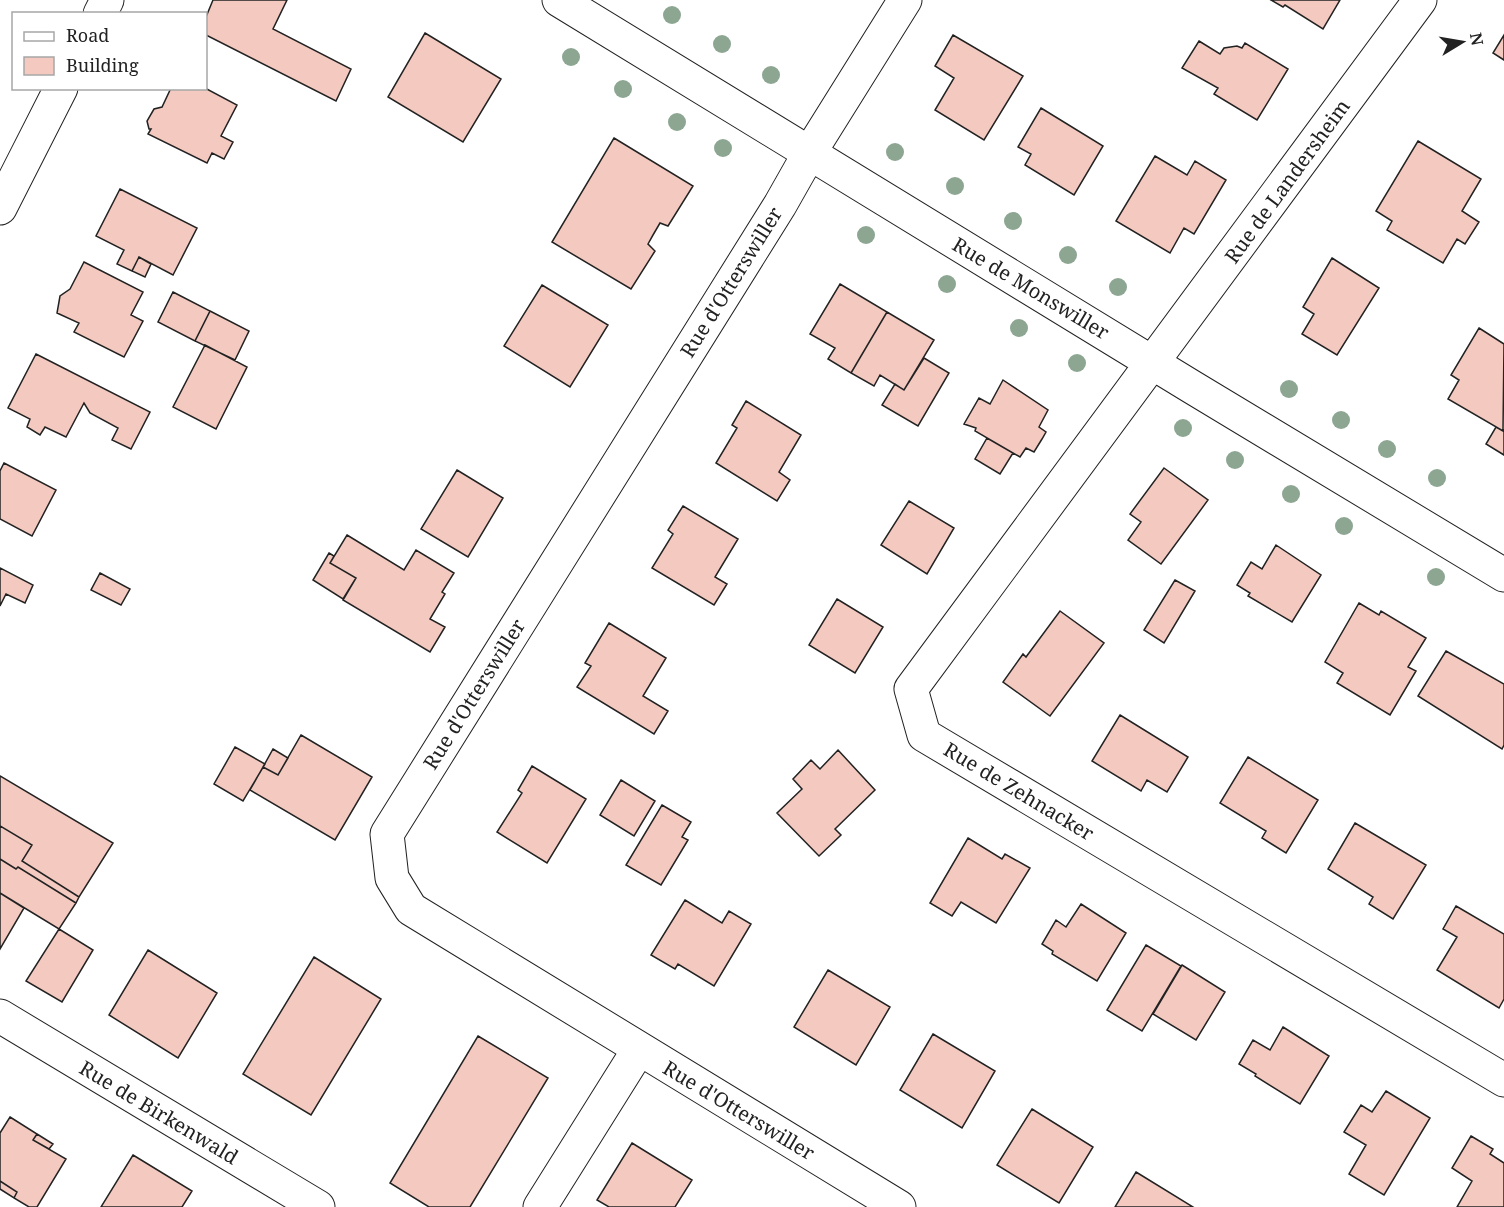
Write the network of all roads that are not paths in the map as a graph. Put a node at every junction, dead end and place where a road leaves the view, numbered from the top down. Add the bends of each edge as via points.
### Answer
1 (559, 0) edge
2 (905, 0) edge
3 (1420, 0) edge
4 (61, 90) edge
5 (810, 153) junction
6 (0, 208) edge
7 (1151, 361) junction
8 (1504, 574) edge
9 (0, 1016) edge
10 (639, 1048) junction
11 (1504, 1080) edge
12 (318, 1207) edge
13 (540, 1207) edge
14 (899, 1207) edge

1 - 5 street, Rue de Monswiller
2 - 5 street, Rue d'Otterswiller
3 - 7 street, Rue de Landersheim
4 - 6 street
5 - 7 street, Rue de Monswiller
5 - 10 street, Rue d'Otterswiller via 387,834 392,879 411,909
7 - 8 street, Rue de Monswiller
7 - 11 street, Rue de Zehnacker via 911,689 924,735
9 - 12 street, Rue de Birkenwald
10 - 13 street
10 - 14 street, Rue d'Otterswiller

